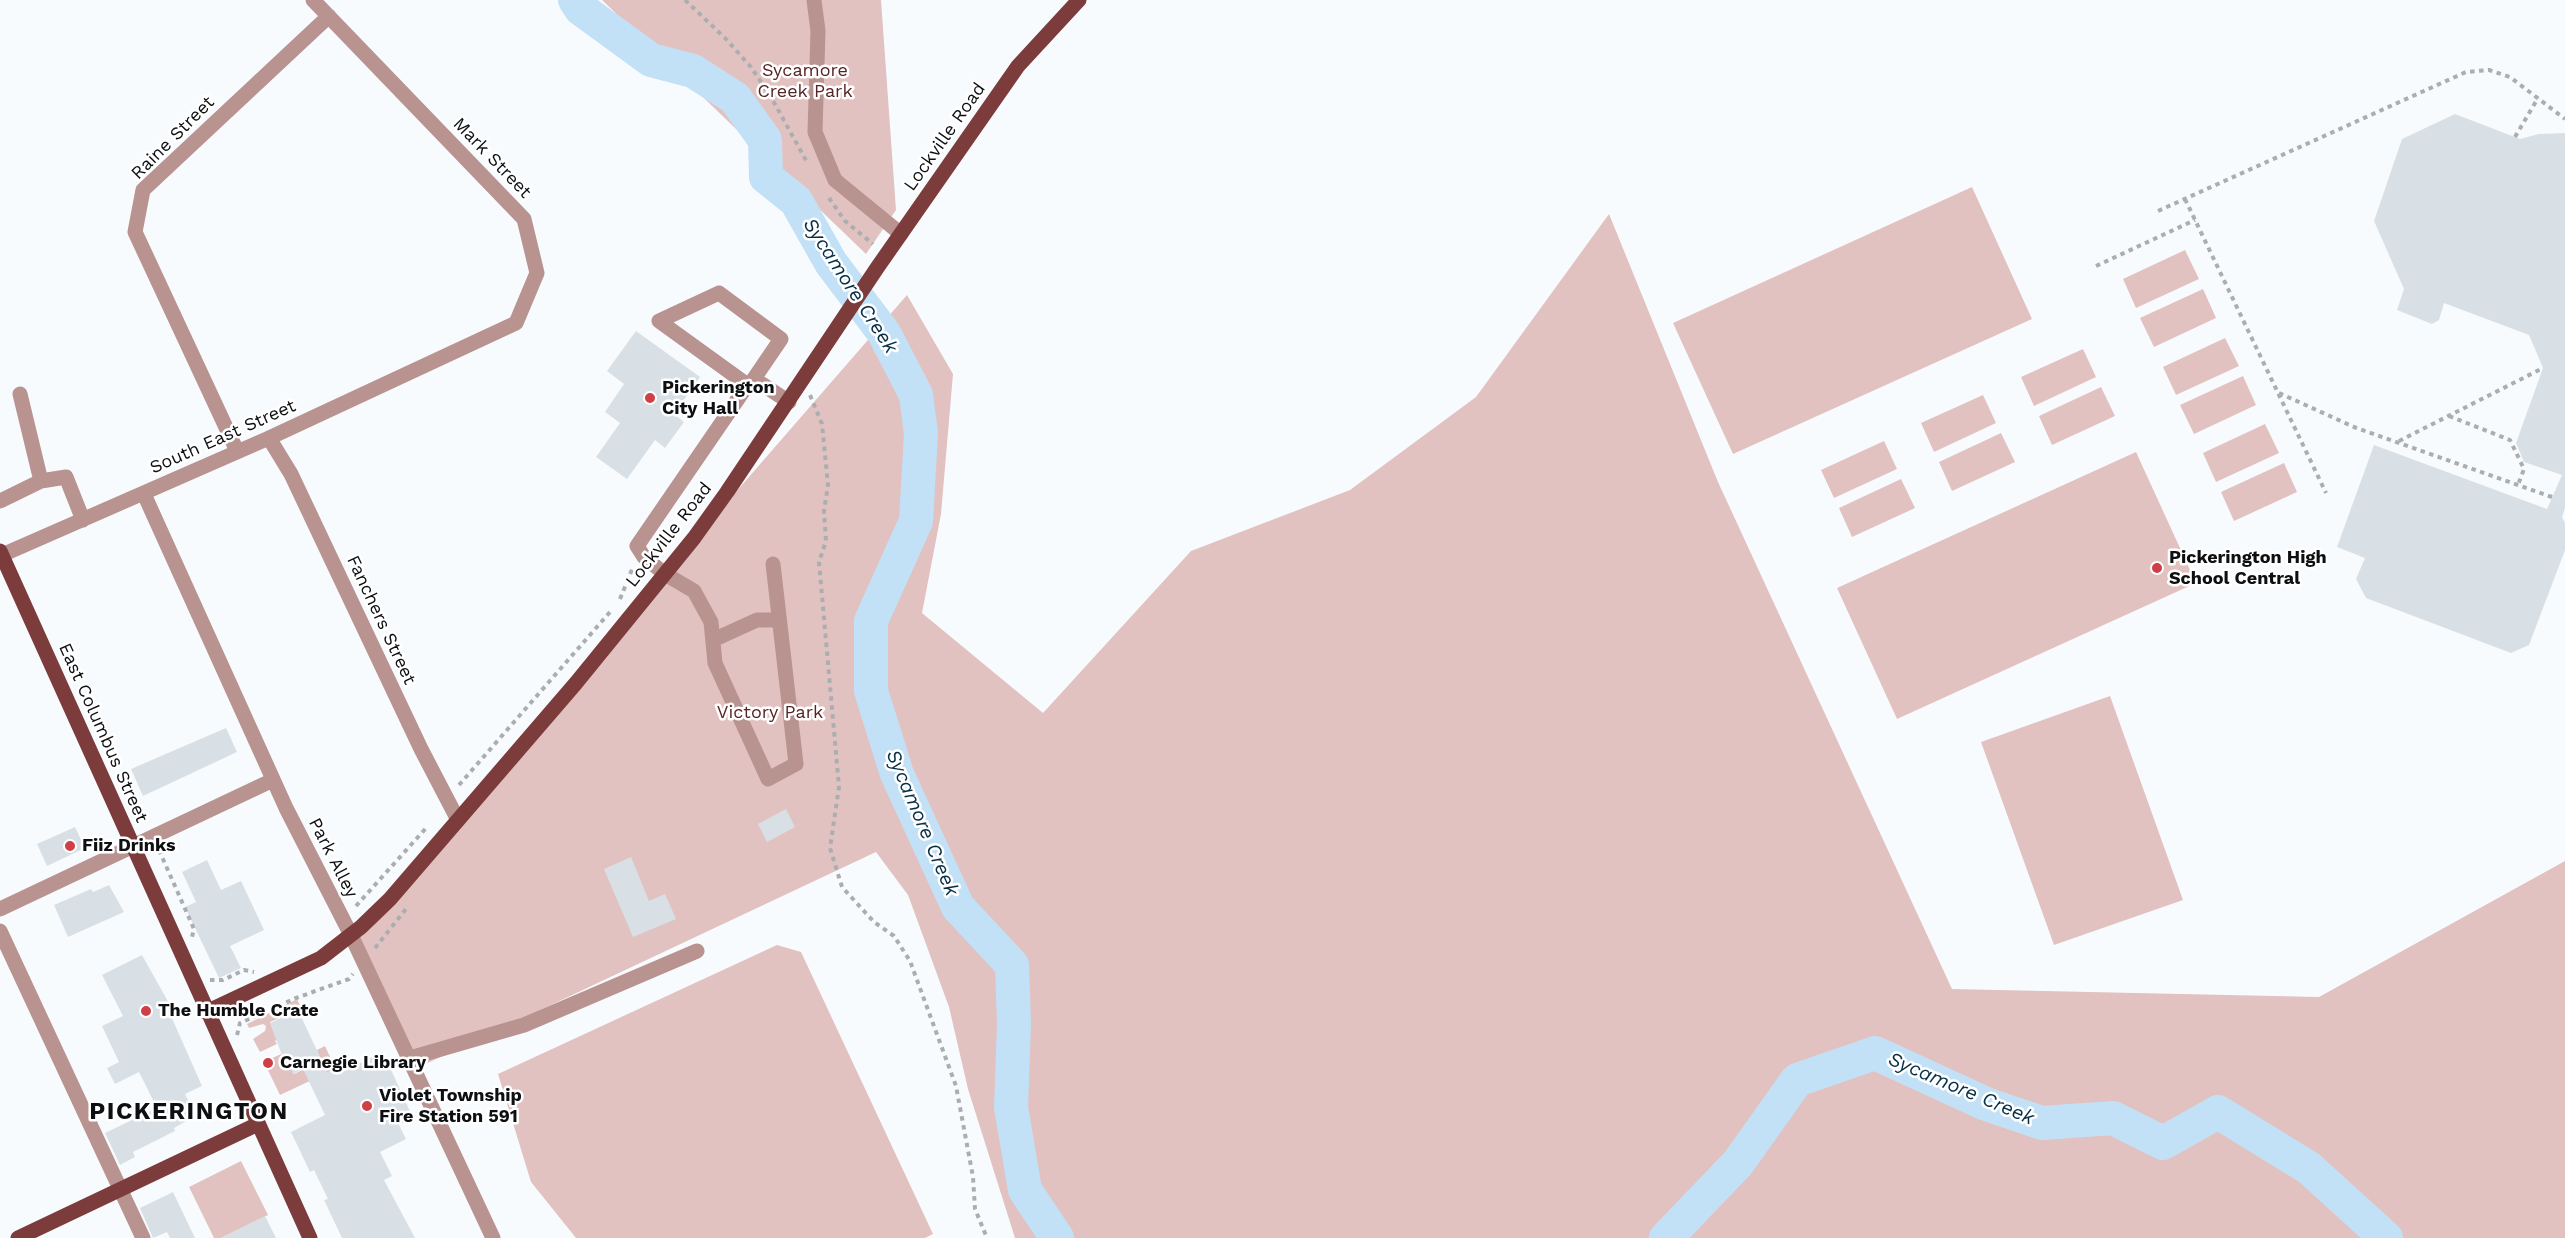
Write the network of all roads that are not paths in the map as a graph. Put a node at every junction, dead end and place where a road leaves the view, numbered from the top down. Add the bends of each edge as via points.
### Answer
1 (313, 0) edge
2 (814, 0) edge
3 (1079, 0) edge
4 (329, 16) junction
5 (901, 234) junction
6 (458, 350) joint
7 (749, 386) junction
8 (20, 394) dead end
9 (789, 402) junction
10 (269, 438) junction
11 (237, 451) junction
12 (40, 481) junction
13 (144, 494) junction
14 (0, 501) edge
15 (83, 520) junction
16 (1, 553) edge
17 (772, 564) dead end
18 (664, 574) junction
19 (779, 620) junction
20 (713, 640) junction
21 (273, 780) junction
22 (458, 820) junction
23 (133, 847) junction
24 (0, 909) edge
25 (0, 931) edge
26 (351, 935) junction
27 (697, 951) dead end
28 (206, 1012) junction
29 (410, 1058) junction
30 (258, 1126) junction
31 (120, 1188) junction
32 (18, 1238) edge
33 (143, 1238) edge
34 (310, 1238) edge
35 (493, 1238) edge

1 - 4 street, Mark Street
2 - 5 street via 818,31 815,132 834,180
3 - 5 main road, Lockville Road via 1018,66
4 - 6 street, Mark Street via 524,219 537,273 516,323
4 - 11 street, Raine Street via 143,190 135,232
5 - 9 main road, Lockville Road
6 - 10 street, South East Street
7 - 7 street via 781,339 719,293 659,321
7 - 9 street via 765,385
7 - 18 street via 639,538 639,552
8 - 12 street
9 - 18 main road, Lockville Road
10 - 11 street, South East Street
10 - 22 street, Fanchers Street via 291,474
11 - 13 street, South East Street
12 - 14 street
12 - 15 street via 66,477
13 - 15 street, South East Street
13 - 21 street, Park Alley
15 - 16 street, South East Street
16 - 23 main road, East Columbus Street
17 - 19 street
18 - 20 street via 694,591 711,622
18 - 22 main road, Lockville Road
19 - 20 street via 757,620
19 - 20 street via 796,764 768,779 715,663
21 - 23 street
21 - 26 street, Park Alley
22 - 26 main road, Lockville Road via 390,899
23 - 24 street
23 - 28 main road, East Columbus Street
25 - 31 street
26 - 28 main road, Lockville Road via 321,958
26 - 29 street, Park Alley
27 - 29 street via 524,1025
28 - 30 main road, East Columbus Street
29 - 35 street, Park Alley
30 - 31 main road
30 - 34 main road, East Columbus Street
31 - 32 main road
31 - 33 street

